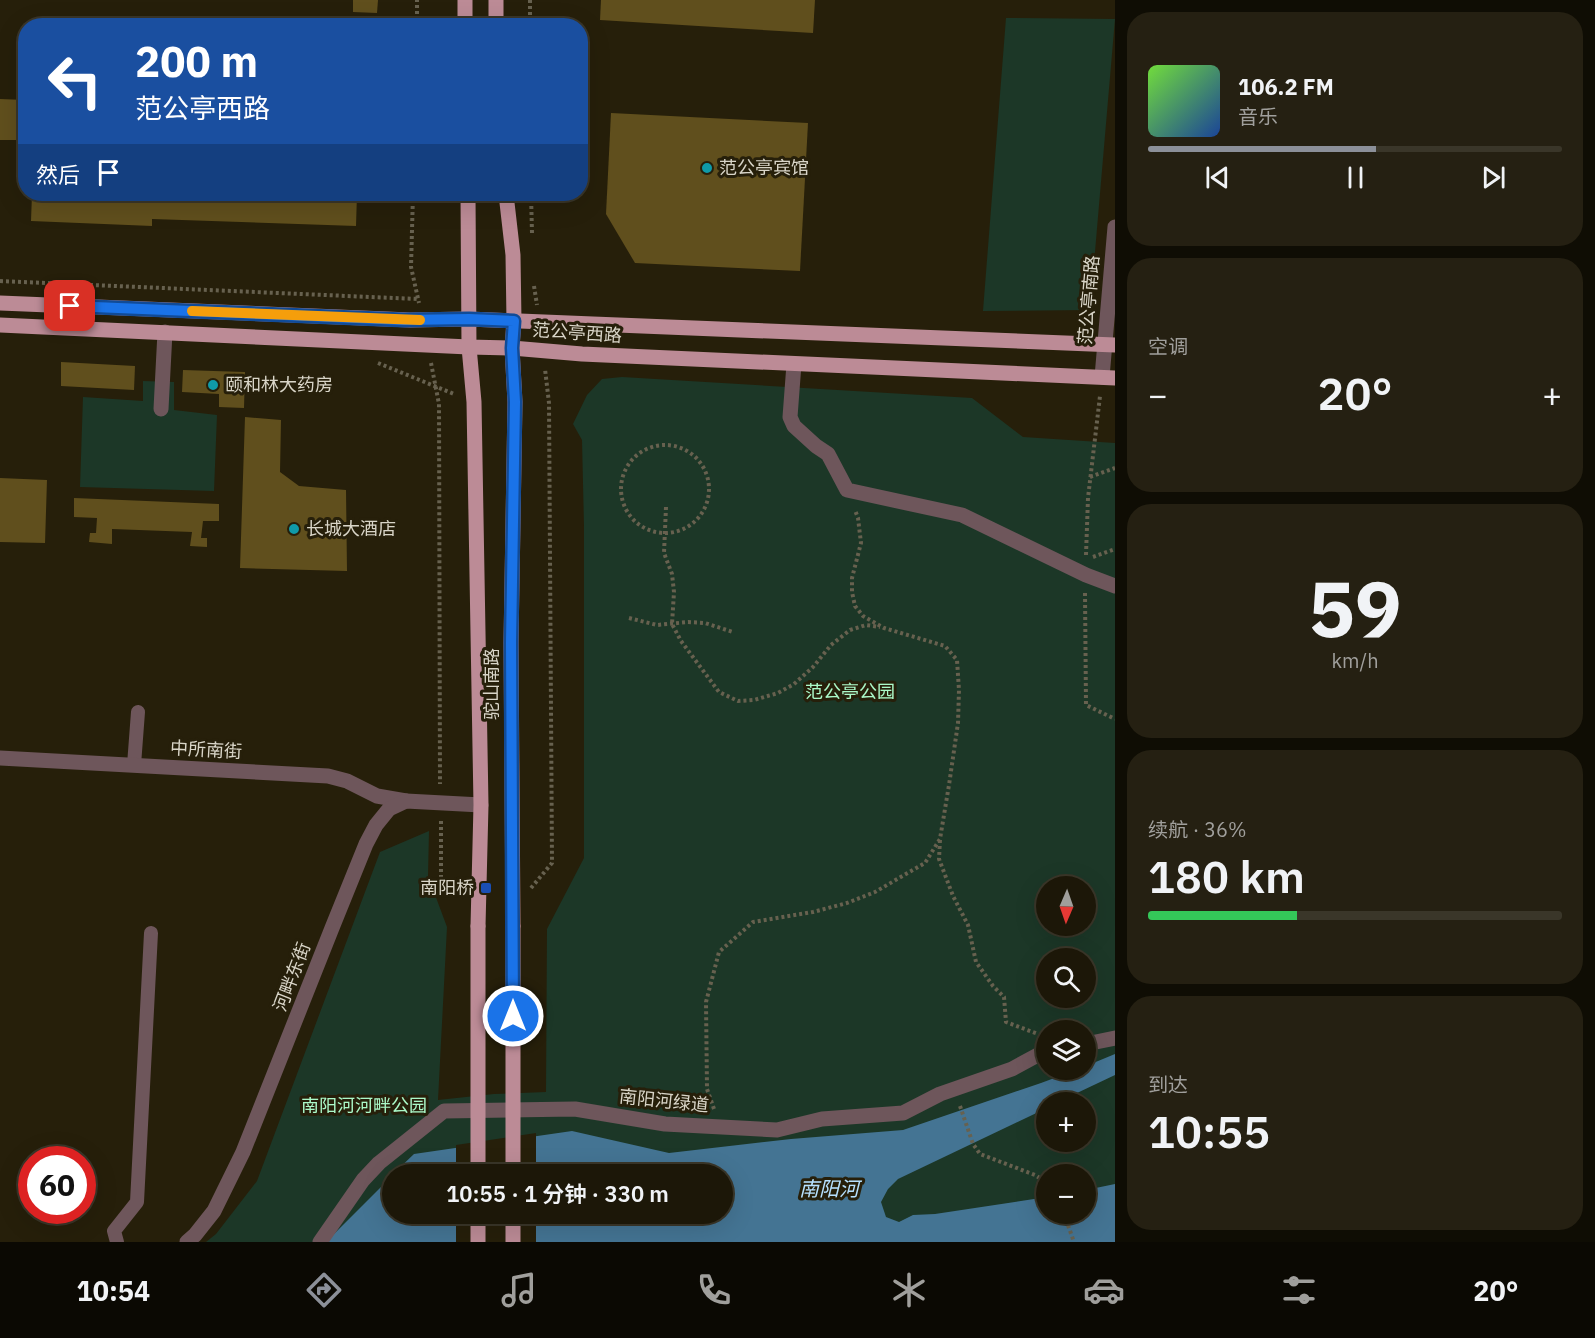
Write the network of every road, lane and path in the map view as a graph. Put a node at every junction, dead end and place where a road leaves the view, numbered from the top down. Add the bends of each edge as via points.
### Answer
1 (417, 0) edge
2 (465, 0) edge
3 (496, 0) edge
4 (530, 0) edge
5 (417, 18) edge
6 (465, 18) edge
7 (496, 18) edge
8 (530, 18) edge
9 (413, 201) edge
10 (468, 201) edge
11 (507, 201) edge
12 (531, 201) edge
13 (1115, 227) edge
14 (532, 238) dead end
15 (0, 281) edge
16 (534, 282) dead end
17 (418, 299) junction
18 (0, 303) edge
19 (420, 311) dead end
20 (538, 315) dead end
21 (469, 319) junction
22 (514, 321) junction
23 (0, 325) edge
24 (165, 332) junction
25 (1110, 345) edge
26 (470, 347) junction
27 (512, 348) junction
28 (430, 357) dead end
29 (544, 359) dead end
30 (373, 362) dead end
31 (794, 364) junction
32 (1108, 377) edge
33 (474, 402) junction
34 (161, 409) dead end
35 (1115, 468) edge
36 (1090, 477) junction
37 (847, 490) junction
38 (666, 507) dead end
39 (665, 533) junction
40 (1115, 549) edge
41 (1086, 575) junction
42 (1115, 586) edge
43 (628, 618) dead end
44 (672, 624) junction
45 (884, 628) junction
46 (733, 632) dead end
47 (138, 712) dead end
48 (1115, 719) edge
49 (0, 758) edge
50 (134, 765) junction
51 (406, 801) junction
52 (441, 803) junction
53 (481, 805) junction
54 (940, 839) junction
55 (513, 909) junction
56 (478, 910) junction
57 (151, 933) dead end
58 (1036, 1033) edge
59 (1115, 1038) edge
60 (1096, 1042) edge
61 (1036, 1056) edge
62 (959, 1103) dead end
63 (719, 1127) junction
64 (478, 1164) edge
65 (513, 1164) edge
66 (1036, 1176) edge
67 (478, 1224) edge
68 (513, 1224) edge
69 (1068, 1224) edge
70 (117, 1242) edge
71 (187, 1242) edge
72 (320, 1242) edge
73 (478, 1242) edge
74 (513, 1242) edge
75 (1074, 1242) edge

1 - 5 path
2 - 6 main road
3 - 7 main road
4 - 8 path
9 - 17 path via 411,267
10 - 21 main road, 驼山南路
11 - 22 main road, 驼山南路
12 - 14 path
13 - 25 street, 范公亭南路
15 - 17 path
16 - 20 path
17 - 19 path
18 - 21 main road, 范公亭西路 via 404,320
21 - 22 main road, 范公亭西路
21 - 26 main road, 驼山南路
22 - 25 main road, 范公亭西路
22 - 27 main road, 驼山南路
23 - 24 main road, 范公亭西路
24 - 26 main road, 范公亭西路
24 - 34 street
25 - 32 street, 范公亭南路
26 - 27 main road, 范公亭西路
26 - 33 main road, 驼山南路
27 - 31 main road, 范公亭西路
27 - 55 main road, 驼山南路
28 - 52 path via 439,404
29 - 55 path via 549,403 552,863
30 - 33 path
31 - 32 main road, 范公亭西路
31 - 37 street via 790,417 794,426 828,454
32 - 36 path
33 - 53 main road, 驼山南路
35 - 36 path
36 - 40 path via 1086,560
37 - 41 street via 962,515
37 - 45 path via 858,518 861,543 852,578 855,606 863,616
38 - 39 path
39 - 39 path via 640,525 623,502 621,489 630,462 641,452 669,445 696,457 710,483 703,512 681,530
39 - 44 path via 664,553 674,592
41 - 42 street
41 - 48 path via 1086,705
43 - 44 path via 657,626
44 - 45 path via 719,692 738,701 767,697 794,684 850,630 866,625
44 - 46 path via 705,623
45 - 54 path via 945,646 957,660 958,723
47 - 50 lane
49 - 50 street, 中所南街
50 - 51 street, 中所南街 via 328,776 377,796
51 - 52 street
51 - 71 street, 河畔东街 via 389,809 366,844 243,1152 214,1211
52 - 53 street
52 - 56 path via 441,880
53 - 56 main road, 驼山南路
54 - 58 path via 939,859 968,925 976,962 1004,997 1006,1022
54 - 63 path via 926,863 875,892 813,912 753,922 719,952 706,1002 707,1089
55 - 65 main road, 驼山南路, bridge
56 - 64 main road, 驼山南路, bridge
57 - 70 lane via 137,1202 114,1231
59 - 60 street
61 - 63 street, 南阳河绿道 via 903,1113 822,1119 777,1130
62 - 66 path via 980,1154
63 - 72 street, 南阳河绿道 via 665,1124 575,1109 444,1111 379,1163
67 - 73 main road
68 - 74 main road
69 - 75 path

